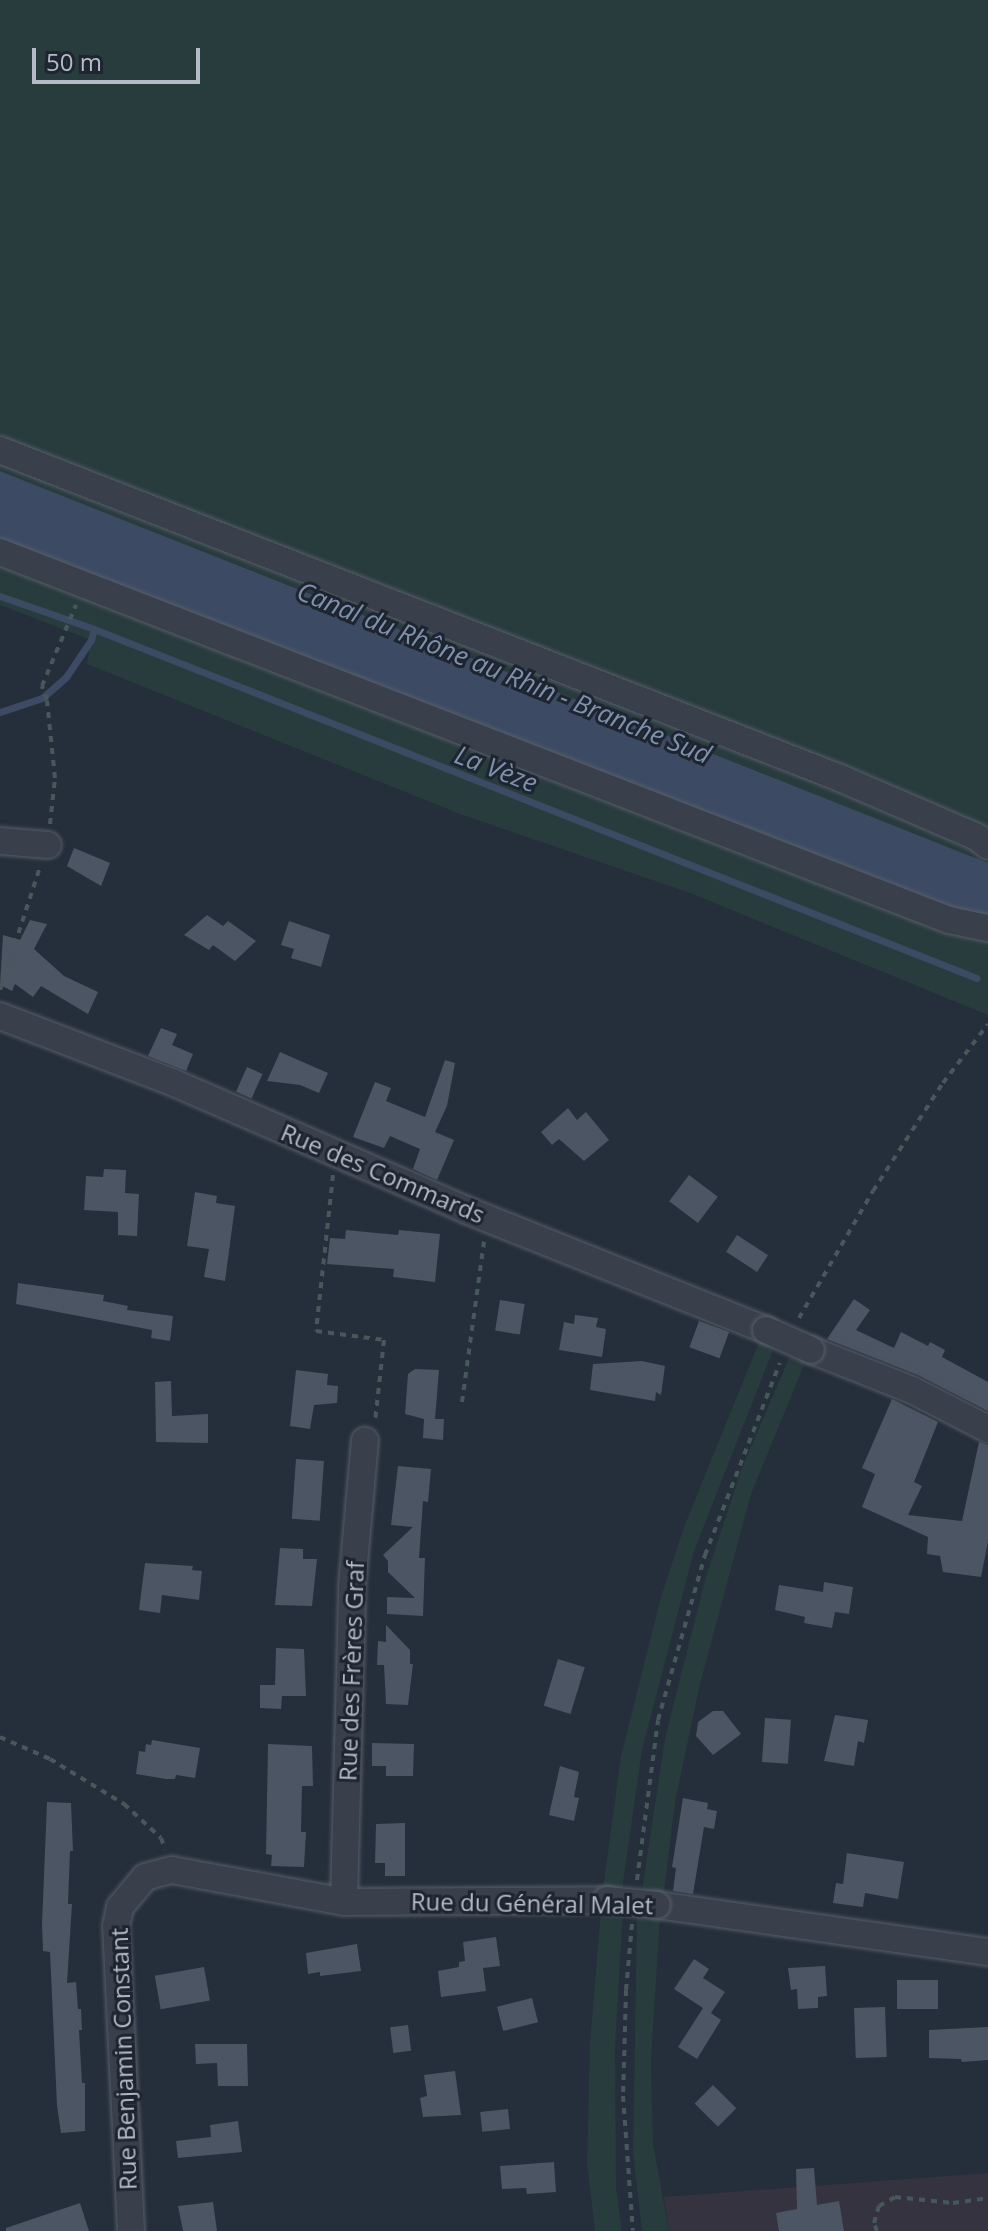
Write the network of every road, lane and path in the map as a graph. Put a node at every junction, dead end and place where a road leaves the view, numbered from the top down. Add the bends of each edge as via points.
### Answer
1 (0, 450) edge
2 (0, 552) edge
3 (71, 617) dead end
4 (0, 841) edge
5 (48, 845) junction
6 (988, 846) edge
7 (988, 928) edge
8 (0, 990) edge
9 (0, 1016) edge
10 (988, 1024) edge
11 (336, 1152) junction
12 (487, 1218) junction
13 (798, 1320) dead end
14 (781, 1358) dead end
15 (462, 1402) dead end
16 (988, 1429) edge
17 (365, 1441) joint
18 (0, 1737) edge
19 (172, 1870) junction
20 (636, 1883) dead end
21 (344, 1902) junction
22 (645, 1909) junction
23 (988, 1952) edge
24 (988, 2198) edge
25 (131, 2231) edge
26 (633, 2231) edge
27 (877, 2231) edge

1 - 6 street via 840,778
2 - 7 street via 892,899
3 - 5 path via 42,686 55,778
4 - 5 street
5 - 8 path
9 - 11 street, Rue des Commards
10 - 13 path via 881,1179
11 - 12 street, Rue des Commards
11 - 17 path via 316,1331 384,1340 375,1423
12 - 15 path
12 - 16 street, Rue des Commards, bridge via 912,1390
14 - 20 path via 705,1555 658,1720
17 - 21 street, Rue des Frères Graf via 351,1602
18 - 19 path via 50,1759 124,1804 161,1838
19 - 21 street, Rue du Général Malet
19 - 25 street, Rue Benjamin Constant via 145,1877 132,1889 116,1926
21 - 22 street, Rue du Général Malet, bridge via 607,1900
22 - 23 street, Rue du Général Malet
22 - 26 path via 626,1990 623,2096
24 - 27 path via 953,2203 895,2197 879,2206

